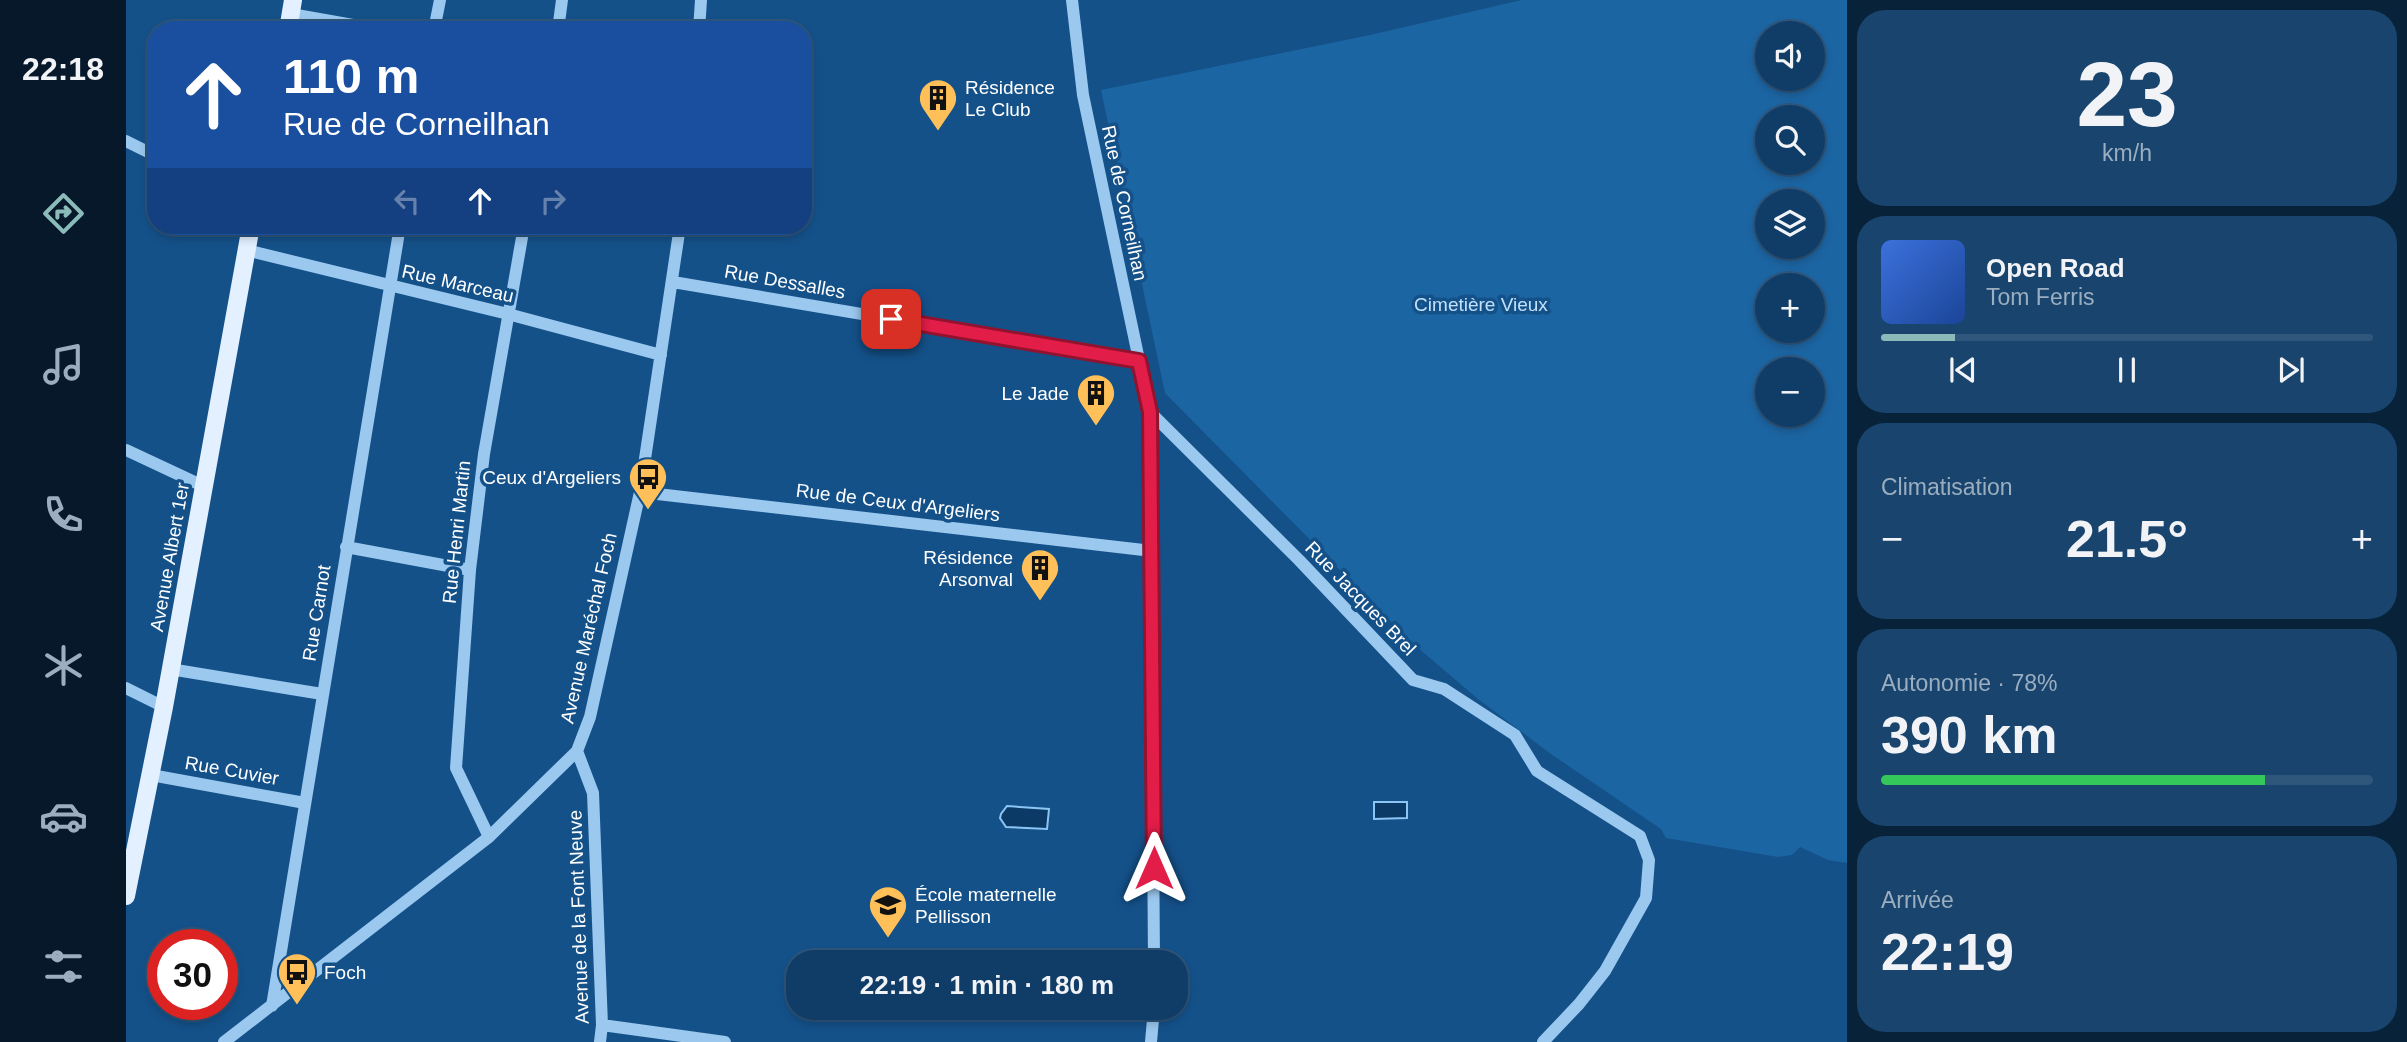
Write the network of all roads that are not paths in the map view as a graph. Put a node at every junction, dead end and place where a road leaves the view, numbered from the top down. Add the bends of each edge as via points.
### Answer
1 (440, 0) edge
2 (562, 0) edge
3 (701, 0) edge
4 (1072, 0) edge
5 (291, 15) edge
6 (327, 21) edge
7 (436, 21) edge
8 (559, 21) edge
9 (700, 21) edge
10 (126, 142) edge
11 (147, 152) edge
12 (249, 235) edge
13 (398, 235) edge
14 (522, 235) edge
15 (679, 235) edge
16 (246, 250) junction
17 (673, 282) junction
18 (390, 286) junction
19 (508, 314) junction
20 (661, 355) junction
21 (1139, 361) junction
22 (1150, 412) junction
23 (126, 450) edge
24 (203, 486) junction
25 (640, 492) junction
26 (346, 547) junction
27 (1152, 551) junction
28 (470, 570) junction
29 (170, 669) junction
30 (126, 688) edge
31 (322, 694) junction
32 (164, 707) junction
33 (577, 751) junction
34 (151, 775) junction
35 (305, 803) junction
36 (132, 837) edge
37 (489, 837) junction
38 (126, 896) edge
39 (1154, 950) edge
40 (272, 1006) junction
41 (1153, 1020) edge
42 (602, 1024) junction
43 (224, 1042) edge
44 (600, 1042) edge
45 (725, 1042) edge
46 (1151, 1042) edge
47 (1543, 1042) edge

1 - 7 street
2 - 8 street
3 - 9 street
4 - 21 street, Rue de Corneilhan via 1083,95
5 - 6 street
10 - 11 street
12 - 16 main road, Avenue Albert 1er
13 - 18 street, Rue Carnot
14 - 19 street, Rue Henri Martin
15 - 17 street, Avenue Maréchal Foch
16 - 18 street, Rue Marceau
16 - 24 main road, Avenue Albert 1er
17 - 20 street, Avenue Maréchal Foch
17 - 21 street, Rue Dessalles
18 - 19 street, Rue Marceau
18 - 26 street, Rue Carnot
19 - 20 street, Rue Marceau
19 - 28 street, Rue Henri Martin
20 - 25 street, Avenue Maréchal Foch
21 - 22 street, Rue de Corneilhan
22 - 27 street, Rue de Corneilhan
22 - 47 street, Rue Jacques Brel via 1413,680 1444,690 1515,735 1537,771 1640,836 1649,860 1646,898 1605,971
23 - 24 street
24 - 29 main road, Avenue Albert 1er
25 - 27 street, Rue de Ceux d'Argeliers
25 - 33 street, Avenue Maréchal Foch via 590,717
26 - 28 street
26 - 31 street, Rue Carnot
27 - 39 street, Rue de Corneilhan
28 - 37 street, Rue Henri Martin via 456,768
29 - 31 street
29 - 32 main road, Avenue Albert 1er
30 - 32 street
31 - 35 street, Rue Carnot
32 - 34 main road, Avenue Albert 1er
33 - 37 street, Avenue Maréchal Foch
33 - 42 street, Avenue de la Font Neuve via 593,793
34 - 35 street, Rue Cuvier
34 - 36 main road, Avenue Albert 1er
35 - 40 street, Rue Carnot
36 - 38 main road, Avenue Albert 1er
37 - 40 street, Avenue Maréchal Foch
40 - 43 street, Avenue Maréchal Foch
41 - 46 street
42 - 44 street, Avenue de la Font Neuve
42 - 45 street

